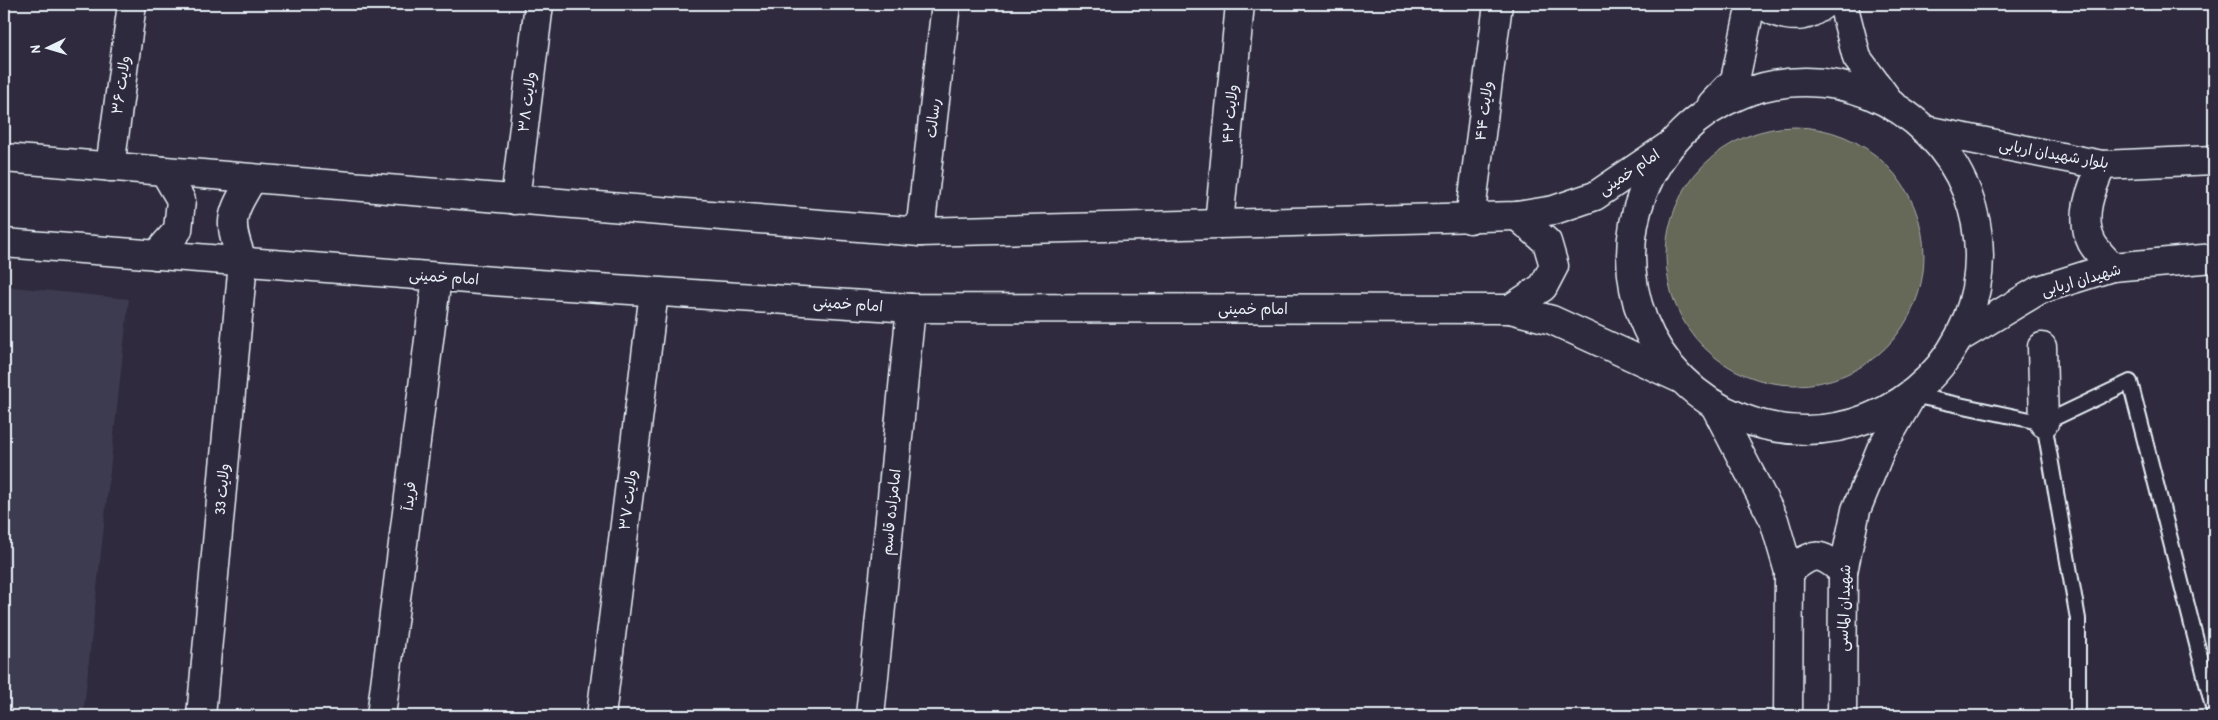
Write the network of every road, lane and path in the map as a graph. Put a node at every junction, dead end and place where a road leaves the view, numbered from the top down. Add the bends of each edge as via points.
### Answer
1 (132, 4) edge
2 (538, 4) edge
3 (946, 4) edge
4 (1240, 4) edge
5 (1498, 4) edge
6 (1751, 4) edge
7 (1764, 4) edge
8 (1824, 4) edge
9 (1843, 4) edge
10 (1892, 105) junction
11 (1695, 120) junction
12 (1925, 130) junction
13 (1670, 145) junction
14 (4, 158) edge
15 (2214, 160) edge
16 (2102, 165) junction
17 (110, 167) junction
18 (164, 171) junction
19 (252, 178) junction
20 (515, 200) junction
21 (1517, 216) junction
22 (1470, 219) junction
23 (1219, 224) junction
24 (920, 232) junction
25 (4, 244) edge
26 (156, 255) junction
27 (2214, 258) edge
28 (243, 262) junction
29 (2112, 267) junction
30 (436, 277) junction
31 (654, 292) junction
32 (911, 308) junction
33 (1510, 309) junction
34 (1959, 338) junction
35 (2042, 347) dead end
36 (1681, 379) junction
37 (1912, 394) junction
38 (1715, 406) junction
39 (2044, 423) junction
40 (1789, 572) junction
41 (1843, 572) junction
42 (2214, 711) edge
43 (602, 712) edge
44 (201, 716) edge
45 (381, 716) edge
46 (870, 716) edge
47 (1788, 716) edge
48 (1842, 716) edge
49 (2078, 716) edge

1 - 17 main road, ولایت ۳۶
2 - 20 main road, ولایت ۳۸
3 - 24 main road, رسالت
4 - 23 main road, ولایت ۴۲
5 - 22 main road, ولایت ۴۴
6 - 11 main road via 1735,80
7 - 8 main road via 1788,16 1809,14
9 - 10 main road via 1857,58
10 - 11 main road via 1854,88 1812,81 1770,85 1731,98
10 - 12 main road
11 - 13 main road
12 - 16 main road, بلوار شهیدان اربابی
12 - 34 main road via 1953,165 1972,206 1979,251 1974,296
13 - 21 main road, امام خمینی via 1595,196 1554,210
13 - 36 main road via 1648,181 1634,222 1631,264 1638,306 1655,345
14 - 17 main road, امام خمینی
15 - 16 main road, بلوار شهیدان اربابی
16 - 29 main road via 2090,190 2086,217 2092,243
17 - 18 main road, امام خمینی
18 - 19 main road, امام خمینی
18 - 26 main road via 181,200 178,230
19 - 20 main road, امام خمینی
19 - 28 main road via 234,208 232,234
20 - 24 main road, امام خمینی
21 - 22 main road, امام خمینی
21 - 33 main road via 1547,242 1554,266 1543,288
22 - 23 main road, امام خمینی
23 - 24 main road, امام خمینی
25 - 26 main road, امام خمینی
26 - 28 main road, امام خمینی
27 - 29 main road, شهیدان اربابی
28 - 30 main road, امام خمینی
28 - 44 main road, ولایت 33
29 - 34 main road, شهیدان اربابی via 2039,290
30 - 31 main road, امام خمینی
30 - 45 main road, فریدآ
31 - 32 main road, امام خمینی
31 - 43 main road, ولایت ۳۷
32 - 33 main road, امام خمینی
32 - 46 main road, امامزاده قاسم
33 - 36 main road, امام خمینی via 1552,320
34 - 37 main road via 1938,369
35 - 39 main road
36 - 38 main road
37 - 38 main road via 1876,416 1837,428 1803,431 1754,423
37 - 39 lane
37 - 41 main road, شهیدان الماسی via 1881,449 1856,510
38 - 40 main road via 1774,520
39 - 42 lane via 2130,382
39 - 49 lane via 2078,619
40 - 41 main road via 1804,558 1819,556 1830,560
40 - 47 main road
41 - 48 main road, شهیدان الماسی

